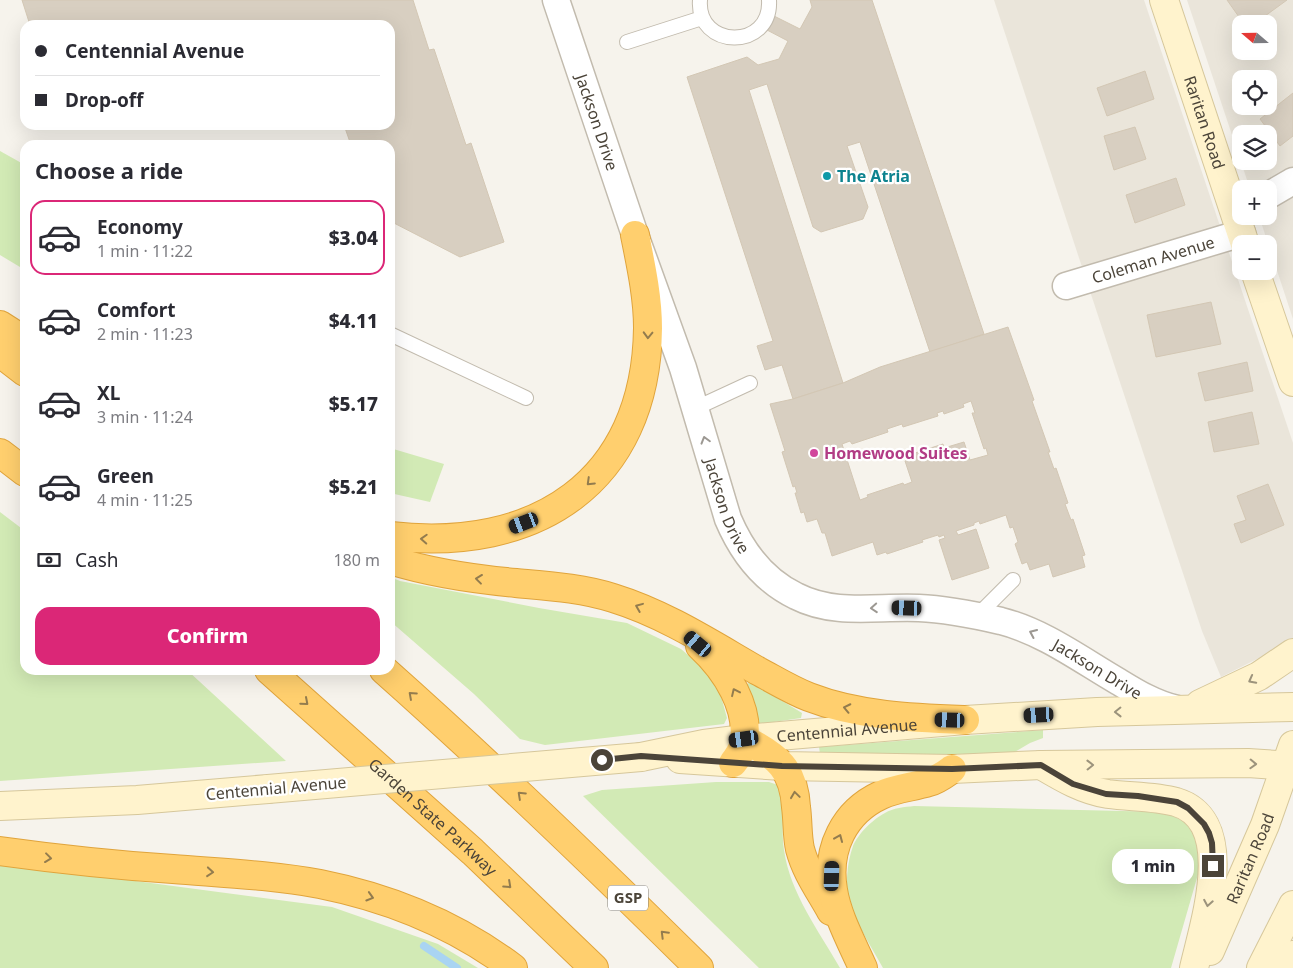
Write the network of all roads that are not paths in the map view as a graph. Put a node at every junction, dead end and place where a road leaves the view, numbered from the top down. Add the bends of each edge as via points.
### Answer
1 (556, 0) edge
2 (700, 0) edge
3 (769, 0) edge
4 (1164, 0) edge
5 (702, 18) junction
6 (627, 42) dead end
7 (1293, 180) edge
8 (1277, 190) edge
9 (1232, 192) edge
10 (635, 235) junction
11 (1232, 241) edge
12 (1258, 280) edge
13 (1066, 286) dead end
14 (0, 325) edge
15 (395, 336) edge
16 (20, 338) edge
17 (0, 353) edge
18 (20, 368) edge
19 (1293, 382) edge
20 (750, 383) dead end
21 (526, 398) dead end
22 (696, 408) junction
23 (0, 453) edge
24 (20, 468) edge
25 (395, 536) edge
26 (395, 561) edge
27 (1013, 580) dead end
28 (977, 616) junction
29 (666, 619) junction
30 (1293, 653) edge
31 (275, 675) edge
32 (390, 675) edge
33 (1293, 707) edge
34 (1185, 711) junction
35 (965, 720) junction
36 (739, 751) junction
37 (1290, 759) edge
38 (1041, 765) junction
39 (782, 766) junction
40 (952, 769) junction
41 (0, 806) edge
42 (0, 851) edge
43 (1293, 905) edge
44 (1293, 955) edge
45 (513, 968) edge
46 (594, 968) edge
47 (699, 968) edge
48 (862, 968) edge
49 (1194, 968) edge
50 (1202, 968) edge
51 (1261, 968) edge
52 (1282, 968) edge

1 - 10 street, Jackson Drive
2 - 5 lane
3 - 5 lane via 770,7 760,28 740,38 718,34
4 - 9 main road, Raritan Road
5 - 6 lane
7 - 8 street
10 - 22 street, Jackson Drive
10 -> 25 highway via 647,306 645,370 630,424 603,468 568,500 514,527 451,539
11 - 13 street, Coleman Avenue
12 - 19 main road
14 - 16 highway
15 - 21 lane
17 - 18 highway
20 - 22 lane
28 -> 22 street, Jackson Drive via 921,608 831,608 814,604 784,589 756,567 736,538
23 - 24 highway
29 -> 26 highway via 627,602 587,591 458,576
27 - 28 lane
34 -> 28 street, Jackson Drive via 1143,697 1041,637 1004,622
35 -> 29 highway via 879,714 809,697
36 -> 29 highway via 742,711 722,669 698,644
30 -> 34 main road via 1259,676
31 -> 46 highway, Garden State Parkway via 473,852
47 -> 32 highway, GSP via 542,815
33 - 34 main road, Centennial Avenue
34 -> 35 main road, Centennial Avenue via 1097,712
35 - 36 main road, Centennial Avenue
36 - 39 highway via 764,750
36 - 41 main road, Centennial Avenue, bridge via 641,756 128,801
38 -> 37 main road, Centennial Avenue via 1248,763
37 - 50 main road, Raritan Road
38 - 40 main road, Centennial Avenue
38 -> 49 main road via 1073,784 1098,791 1177,802 1204,824 1212,843 1213,866
39 - 40 main road, Centennial Avenue
48 -> 39 highway via 803,859 793,784
48 -> 40 highway via 833,890 832,861 839,835 856,811 868,802 903,788 930,782
42 -> 45 highway via 106,864 261,876 344,889 396,904 446,926
43 - 51 main road
44 - 52 main road

